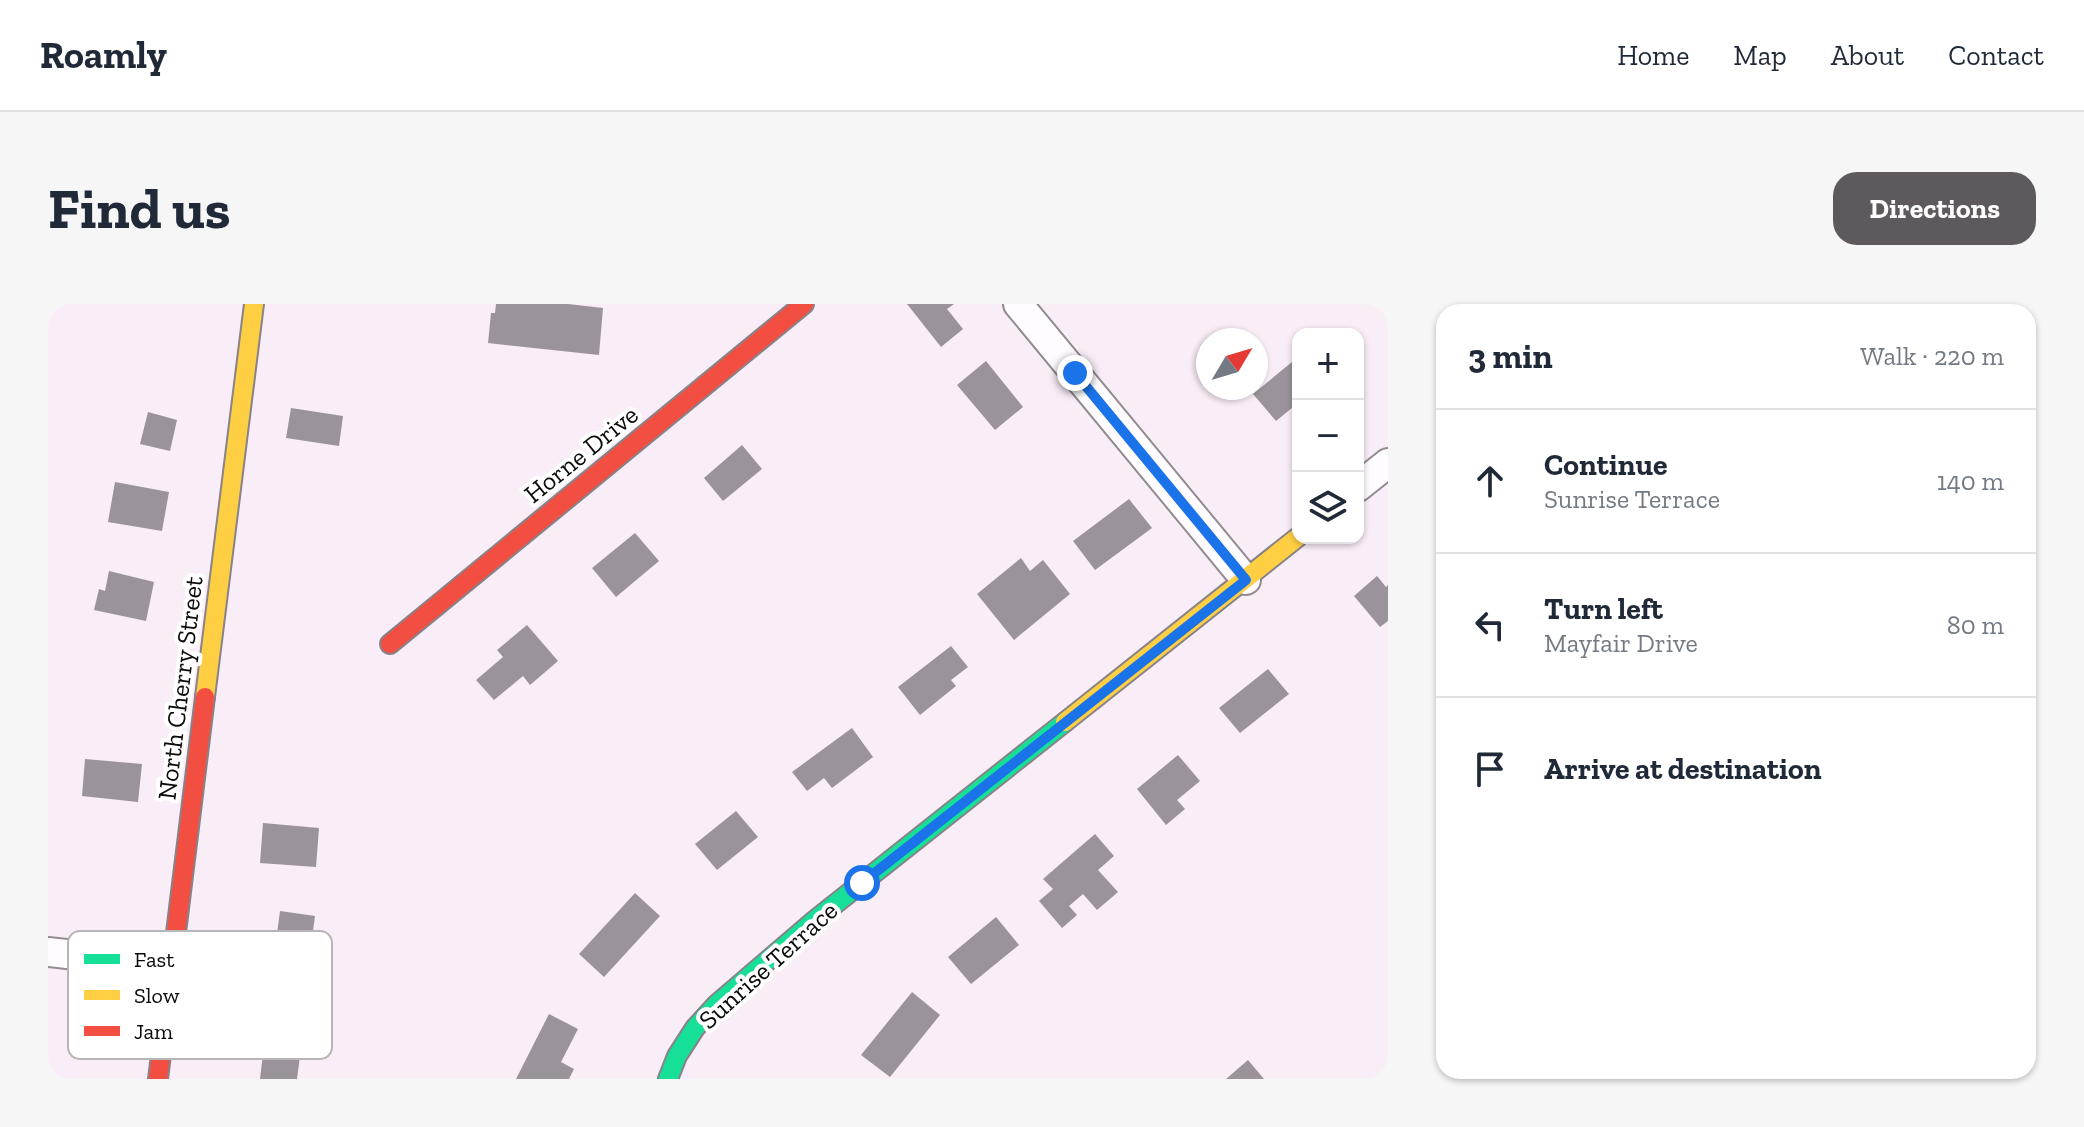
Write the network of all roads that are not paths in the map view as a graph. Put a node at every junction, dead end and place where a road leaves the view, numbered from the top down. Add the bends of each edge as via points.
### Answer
1 (254, 304) edge
2 (804, 304) edge
3 (1018, 304) edge
4 (1388, 463) edge
5 (1364, 482) edge
6 (1292, 542) edge
7 (1246, 580) junction
8 (390, 644) dead end
9 (176, 931) edge
10 (48, 952) edge
11 (68, 954) edge
12 (160, 1059) edge
13 (158, 1079) edge
14 (668, 1079) edge

1 - 9 street, North Cherry Street
2 - 8 street, Horne Drive
3 - 7 street
4 - 5 street
6 - 7 street, Sunrise Terrace
7 - 14 street, Sunrise Terrace via 827,910 717,1004 683,1047
10 - 11 street
12 - 13 street, North Cherry Street

